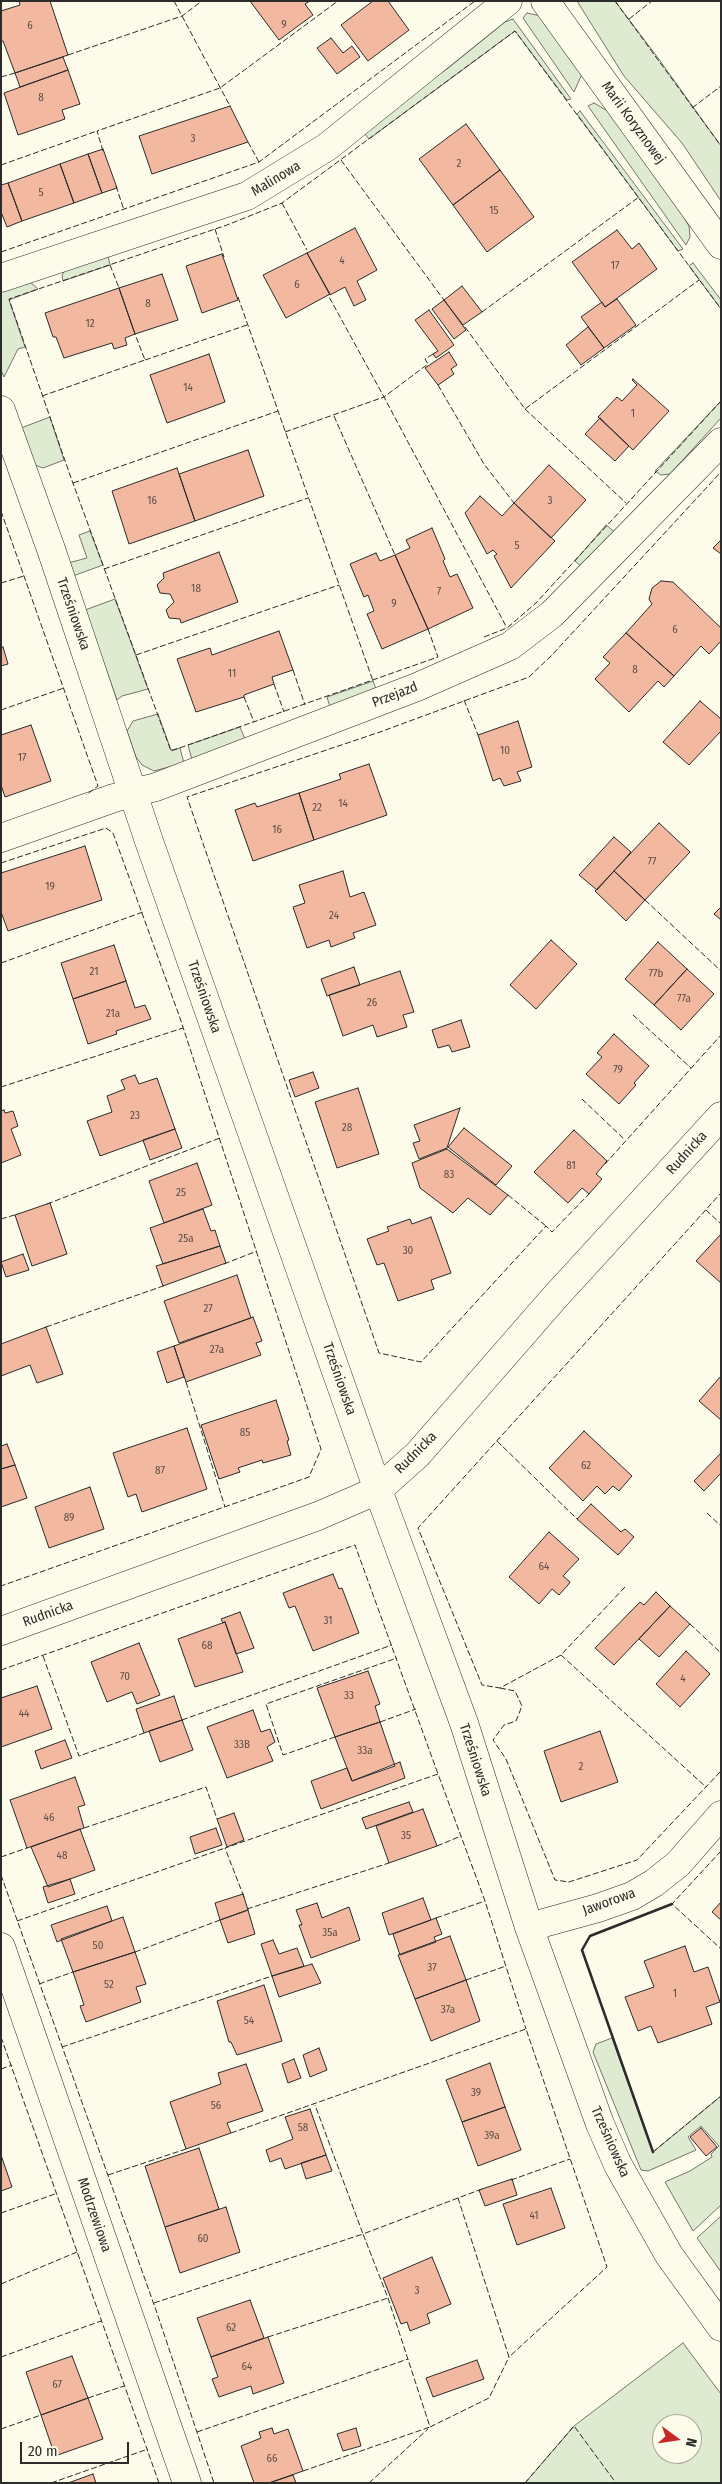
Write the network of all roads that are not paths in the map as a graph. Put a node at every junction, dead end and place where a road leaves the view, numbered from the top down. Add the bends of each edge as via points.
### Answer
1 (508, 1) edge
2 (545, 1) edge
3 (721, 245) edge
4 (1, 278) edge
5 (1, 410) edge
6 (721, 442) edge
7 (133, 792) junction
8 (1, 838) edge
9 (721, 1116) edge
10 (378, 1490) junction
11 (1, 1631) edge
12 (721, 1815) edge
13 (529, 1926) junction
14 (1, 1947) edge
15 (721, 2327) edge
16 (187, 2483) edge

1 - 4 street, Malinowa via 327,147 247,196
2 - 3 street, Marii Koryznowej
5 - 7 street, Trześniowska
6 - 7 street, Przejazd via 552,614 510,646 417,687 156,787
7 - 8 street, Przejazd
7 - 10 street, Trześniowska
9 - 10 street, Rudnicka via 555,1297 418,1454
10 - 11 street, Rudnicka via 318,1516
10 - 13 street, Trześniowska via 464,1724
12 - 13 street, Jaworowa via 678,1864 632,1896
13 - 15 street, Trześniowska via 600,2124 618,2165 669,2255
14 - 16 street, Modrzewiowa

